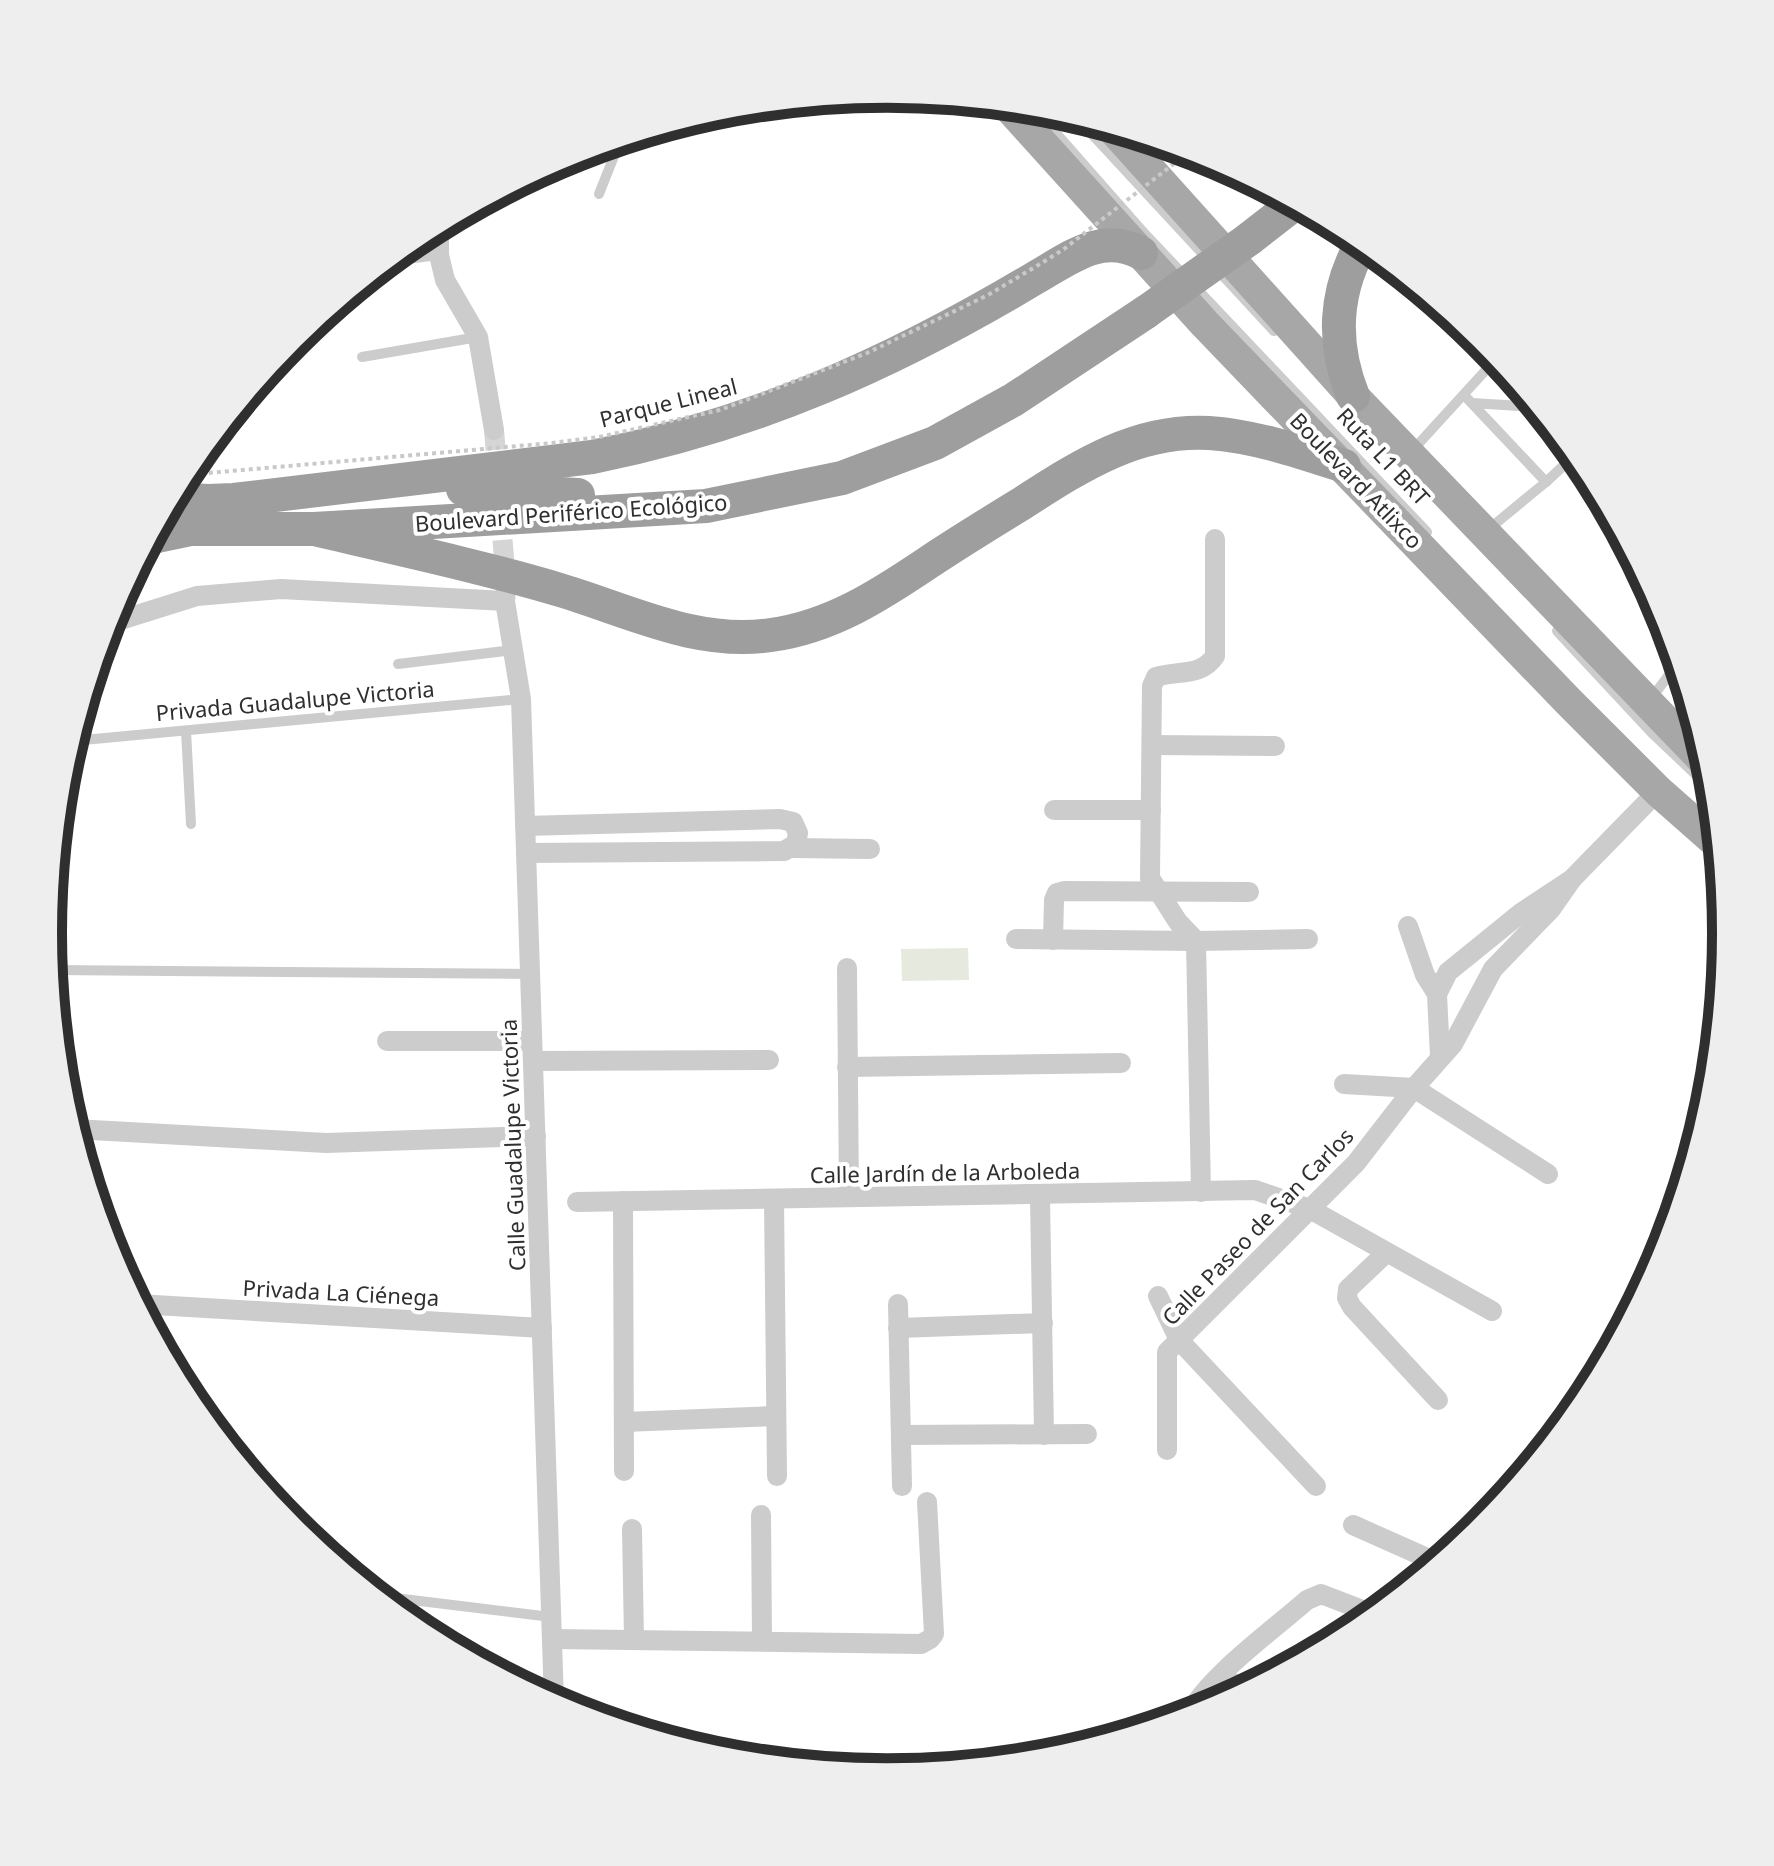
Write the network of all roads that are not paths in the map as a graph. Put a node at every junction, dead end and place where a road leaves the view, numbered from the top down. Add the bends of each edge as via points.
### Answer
1 (1020, 119) edge
2 (1048, 124) edge
3 (1092, 134) edge
4 (1126, 144) edge
5 (615, 155) edge
6 (599, 194) dead end
7 (1276, 215) edge
8 (439, 241) edge
9 (1141, 253) junction
10 (439, 255) junction
11 (1357, 255) edge
12 (413, 258) edge
13 (1278, 336) dead end
14 (478, 337) junction
15 (362, 357) dead end
16 (1489, 370) edge
17 (1353, 396) junction
18 (1468, 399) junction
19 (1520, 405) edge
20 (494, 430) tunnel mouth
21 (1408, 454) junction
22 (1565, 464) edge
23 (1344, 466) junction
24 (1546, 482) junction
25 (378, 483) junction
26 (186, 500) edge
27 (706, 506) junction
28 (174, 527) edge
29 (314, 529) junction
30 (1483, 534) junction
31 (1215, 539) dead end
32 (1435, 540) dead end
33 (124, 619) edge
34 (1546, 619) dead end
35 (513, 650) junction
36 (398, 664) dead end
37 (1670, 674) edge
38 (521, 699) junction
39 (1647, 704) junction
40 (186, 731) junction
41 (85, 740) edge
42 (1152, 745) junction
43 (1275, 746) dead end
44 (1690, 747) edge
45 (1697, 775) edge
46 (1658, 791) junction
47 (1054, 810) dead end
48 (1151, 810) junction
49 (191, 824) dead end
50 (525, 826) junction
51 (1706, 833) edge
52 (792, 848) junction
53 (870, 849) dead end
54 (526, 853) junction
55 (1572, 879) junction
56 (1158, 891) junction
57 (1249, 892) dead end
58 (1408, 926) dead end
59 (1016, 939) dead end
60 (1308, 939) dead end
61 (1053, 940) junction
62 (1196, 941) junction
63 (847, 968) dead end
64 (63, 970) edge
65 (530, 974) junction
66 (1437, 994) junction
67 (387, 1041) dead end
68 (533, 1051) junction
69 (1440, 1056) junction
70 (769, 1060) dead end
71 (1121, 1063) dead end
72 (847, 1067) junction
73 (1344, 1084) dead end
74 (1414, 1088) junction
75 (86, 1130) edge
76 (536, 1136) junction
77 (1548, 1174) dead end
78 (1201, 1192) junction
79 (1040, 1196) junction
80 (849, 1197) junction
81 (774, 1199) junction
82 (623, 1201) junction
83 (577, 1202) dead end
84 (1310, 1209) junction
85 (1386, 1253) junction
86 (1158, 1296) dead end
87 (898, 1304) dead end
88 (151, 1305) edge
89 (1492, 1311) dead end
90 (1043, 1323) junction
91 (542, 1328) junction
92 (898, 1328) junction
93 (1179, 1340) junction
94 (1438, 1400) dead end
95 (776, 1416) junction
96 (624, 1422) junction
97 (1087, 1434) dead end
98 (901, 1435) junction
99 (1044, 1435) junction
100 (1167, 1450) dead end
101 (624, 1471) dead end
102 (777, 1476) dead end
103 (902, 1486) dead end
104 (1316, 1486) dead end
105 (927, 1502) dead end
106 (761, 1515) dead end
107 (1353, 1525) dead end
108 (632, 1529) dead end
109 (1426, 1557) edge
110 (400, 1599) edge
111 (1359, 1609) edge
112 (551, 1617) junction
113 (552, 1639) junction
114 (634, 1639) junction
115 (762, 1641) junction
116 (1219, 1677) junction
117 (1231, 1682) edge
118 (554, 1687) edge
119 (1200, 1696) edge

1 - 9 main road, Boulevard Atlixco
2 - 32 lane, Ruta L1 BRT
3 - 13 lane
4 - 17 main road
5 - 6 lane
7 - 27 highway, Boulevard Periférico Ecológico, bridge via 1146,312 1013,400 935,443 842,478
8 - 10 street
9 - 23 main road, Boulevard Atlixco
9 - 25 highway via 1109,244 1083,250 892,356 793,401 717,427 592,457
10 - 12 lane
10 - 14 street via 445,280
11 - 17 highway via 1338,316 1340,355
14 - 15 lane
14 - 20 street
16 - 18 lane
17 - 21 main road
18 - 19 lane
18 - 21 lane
18 - 24 lane
21 - 30 main road
22 - 24 lane
23 - 29 highway via 1229,435 1188,433 1128,444 1090,460 856,607 814,626 745,637 673,628 559,590
23 - 46 main road, Boulevard Atlixco
24 - 30 lane
25 - 26 highway via 234,500
25 - 27 highway via 635,497
27 - 29 highway, Boulevard Periférico Ecológico
28 - 29 highway, Boulevard Periférico Ecológico
30 - 39 main road
31 - 42 street via 1215,656 1198,671 1156,677
33 - 35 street, Calle Guadalupe Victoria via 197,596 281,589 505,594
34 - 45 lane
35 - 36 lane
35 - 38 street, Calle Guadalupe Victoria
37 - 39 lane
38 - 40 lane, Privada Guadalupe Victoria
38 - 50 street, Calle Guadalupe Victoria
39 - 44 main road
40 - 41 lane, Privada Guadalupe Victoria
40 - 49 lane
42 - 43 street
42 - 48 street
46 - 51 main road, Boulevard Atlixco
46 - 55 street, Calle Paseo de San Carlos
47 - 48 street
48 - 56 street via 1150,878
50 - 52 street via 780,819 793,822 798,833
50 - 54 street, Calle Guadalupe Victoria
52 - 53 street
52 - 54 street
54 - 65 street, Calle Guadalupe Victoria
55 - 66 street, Calle Paseo de San Carlos via 1456,964
55 - 69 street, Calle Paseo de San Carlos via 1551,909 1493,969 1453,1044
56 - 57 street
56 - 61 street via 1057,893
56 - 62 street
58 - 66 street
59 - 61 street
60 - 62 street
61 - 62 street
62 - 78 street
63 - 72 street
64 - 65 lane
65 - 68 street, Calle Guadalupe Victoria
66 - 69 street
67 - 68 street
68 - 70 street
68 - 76 street, Calle Guadalupe Victoria
69 - 74 street, Calle Paseo de San Carlos
71 - 72 street
72 - 80 street
73 - 74 street
74 - 77 street
74 - 84 street, Calle Paseo de San Carlos via 1356,1163
75 - 76 street via 326,1143
76 - 91 street, Calle Guadalupe Victoria
78 - 79 street, Calle Jardín de la Arboleda
78 - 84 street, Calle Jardín de la Arboleda via 1255,1190
79 - 80 street, Calle Jardín de la Arboleda
79 - 90 street
80 - 81 street, Calle Jardín de la Arboleda
81 - 82 street, Calle Jardín de la Arboleda
81 - 95 street
82 - 83 street, Calle Jardín de la Arboleda
82 - 96 street
84 - 85 street, Calle Jardín de la Arboleda
84 - 93 street, Calle Paseo de San Carlos
85 - 89 street, Calle Jardín de la Arboleda
85 - 94 street via 1348,1289 1347,1298
86 - 93 street
87 - 92 street
88 - 91 street, Privada La Ciénega
90 - 92 street
90 - 99 street
91 - 112 street, Calle Guadalupe Victoria
92 - 98 street
93 - 100 street, Calle Paseo de San Carlos via 1167,1352
93 - 104 street
95 - 96 street
95 - 102 street
96 - 101 street
97 - 99 street
98 - 99 street
98 - 103 street
105 - 115 street via 934,1634 930,1639 921,1644
106 - 115 street
107 - 109 street
108 - 114 street
110 - 112 lane
111 - 116 street via 1321,1594 1307,1600
112 - 113 street, Calle Guadalupe Victoria
113 - 114 street
113 - 118 street, Calle Guadalupe Victoria
114 - 115 street
116 - 117 street
116 - 119 street

